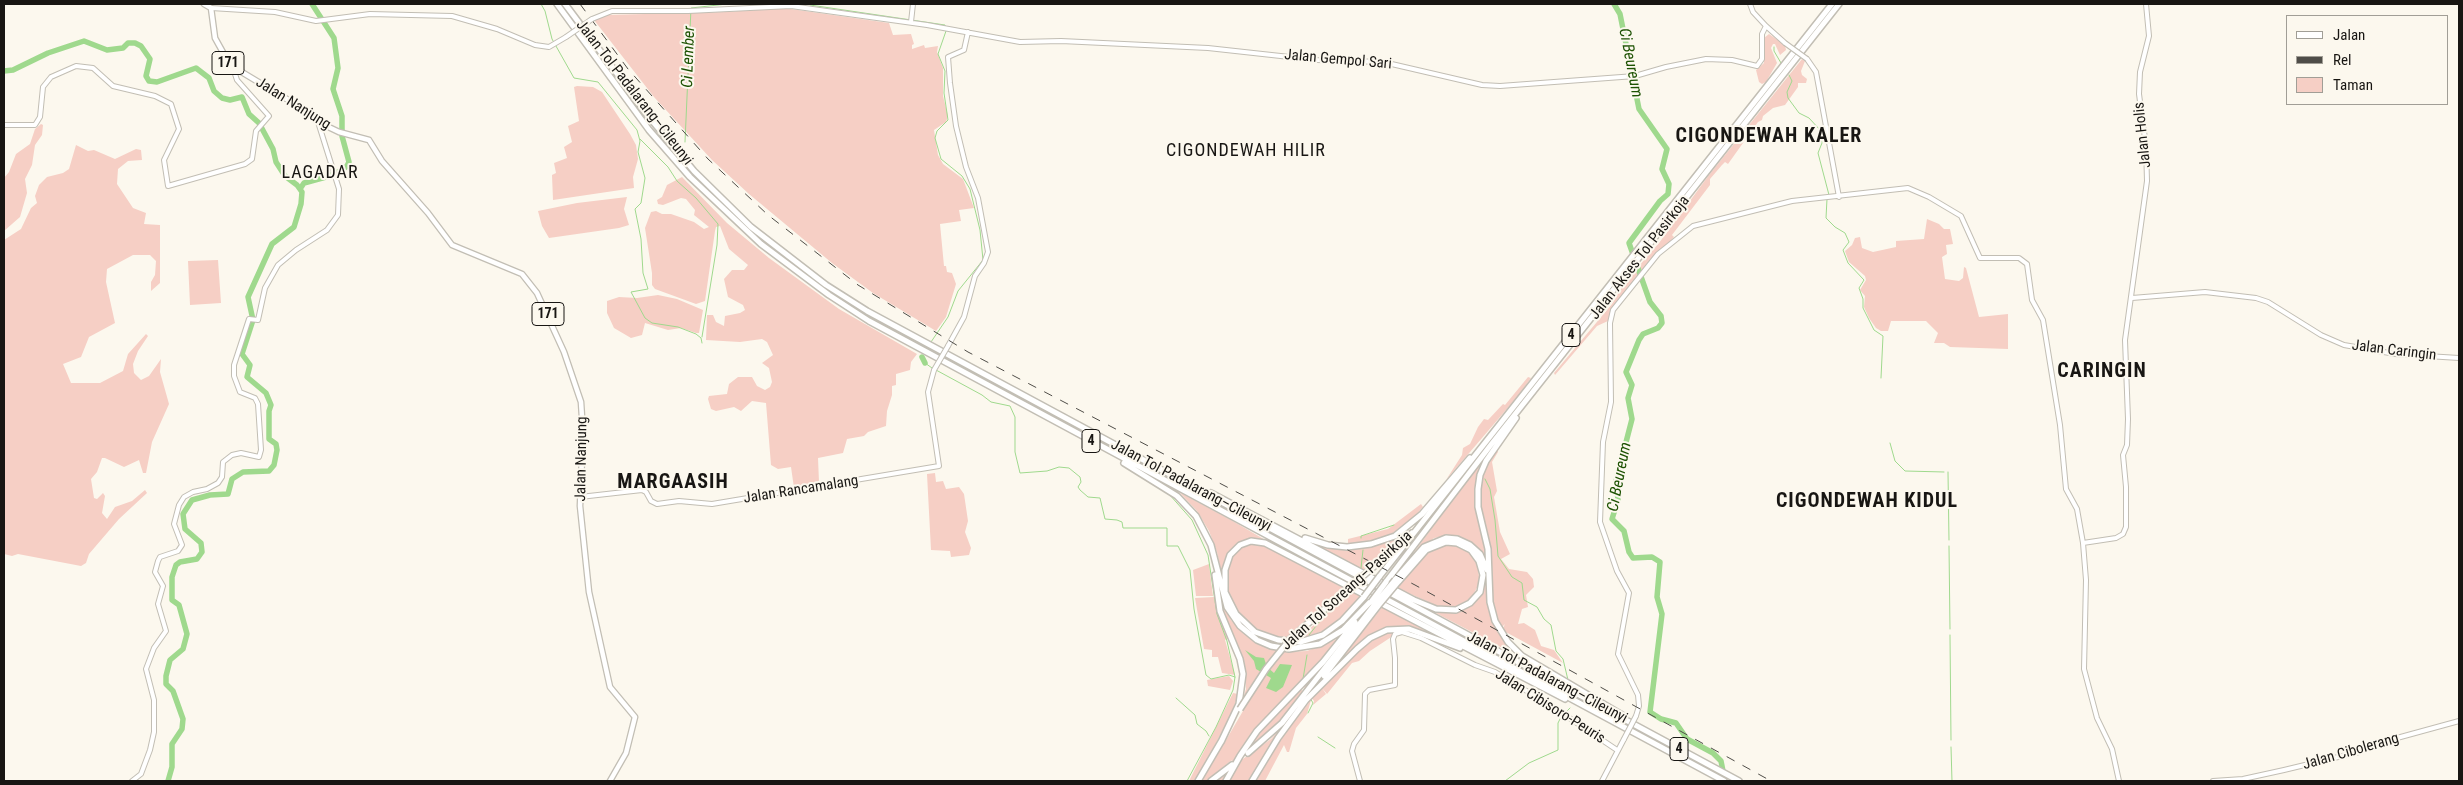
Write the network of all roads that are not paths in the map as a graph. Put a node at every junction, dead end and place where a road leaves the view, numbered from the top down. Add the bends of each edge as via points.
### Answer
1 (204, 4) edge
2 (557, 4) edge
3 (566, 4) edge
4 (913, 4) edge
5 (1750, 4) edge
6 (1832, 4) edge
7 (1838, 4) edge
8 (2146, 4) edge
9 (211, 8) junction
10 (912, 20) junction
11 (1766, 26) junction
12 (968, 32) junction
13 (233, 68) junction
14 (318, 122) junction
15 (4, 125) edge
16 (1839, 197) junction
17 (1643, 250) junction
18 (1631, 264) junction
19 (2132, 298) junction
20 (2459, 358) edge
21 (1543, 381) junction
22 (1513, 408) junction
23 (1100, 446) junction
24 (1160, 468) junction
25 (580, 497) junction
26 (1438, 509) junction
27 (1275, 525) junction
28 (2083, 544) junction
29 (1213, 552) junction
30 (1396, 581) junction
31 (1490, 588) junction
32 (1374, 604) junction
33 (1508, 670) junction
34 (1316, 685) junction
35 (1238, 710) junction
36 (1604, 716) junction
37 (2459, 722) edge
38 (1284, 725) junction
39 (1646, 730) junction
40 (1617, 750) junction
41 (1248, 753) dead end
42 (1232, 764) dead end
43 (132, 781) edge
44 (610, 781) edge
45 (1198, 781) edge
46 (1211, 781) edge
47 (1226, 781) edge
48 (1252, 781) edge
49 (1360, 781) edge
50 (1602, 781) edge
51 (1724, 781) edge
52 (1738, 781) edge
53 (2119, 781) edge
54 (2213, 781) edge

1 - 9 main road
2 - 23 highway, Jalan Tol Padalarang–Cileunyi / 4 via 666,150 724,211 761,244 829,295 869,320
3 - 24 highway, Jalan Tol Padalarang–Cileunyi / 4 via 684,159 729,206 790,259 867,311
4 - 10 street
5 - 11 street
6 - 17 highway, Jalan Akses Tol Pasirkoja / 4
7 - 17 highway, Jalan Akses Tol Pasirkoja / 4
8 - 19 street, Jalan Holis via 2149,36 2140,72 2139,94 2147,181
9 - 10 street, Jalan Gempol Sari, bridge via 274,12 316,20 370,14 452,16 549,47 600,14 612,12 791,6
9 - 13 main road, Jalan Nanjung / 171 via 215,38
10 - 12 street, Jalan Gempol Sari
11 - 12 street, Jalan Gempol Sari via 1762,34 1762,59 1757,66 1732,60 1706,60 1628,77 1492,86 1383,62 1311,59 1208,48 1014,41
11 - 16 street, bridge via 1807,59 1816,72
12 - 25 street, Jalan Rancamalang, bridge via 964,50 948,58 950,83 956,126 978,198 988,252 975,276 964,318 934,370 928,392 939,466 712,504 679,501 655,504 642,490
13 - 14 main road, Jalan Nanjung / 171 via 295,104
13 - 15 street via 237,80 267,112 268,119 256,133 254,154 249,163 168,186 164,160 179,129 171,104 155,96 113,86 94,68 76,66 51,77 43,87 40,117 35,125
14 - 25 main road, Jalan Nanjung / 171 via 341,133 367,139 454,246 523,275 537,293 564,352 581,402 584,426
14 - 43 street via 340,203 337,218 327,230 278,265 265,288 254,319 249,319 234,365 240,392 258,404 261,453 256,457 241,452 232,455 223,462 222,477 214,487 184,497 174,524 182,545 178,551 159,557 155,570 163,586 158,604 166,628 146,669 154,692 153,738 144,767 139,777
16 - 28 street via 1896,188 1913,190 1963,218 1980,258 2024,260 2032,300 2043,320 2060,425 2066,489 2077,509
16 - 40 street, bridge via 1792,202 1698,224 1658,254 1613,310 1610,323 1611,402 1603,442 1600,522 1628,593 1618,654 1638,695 1639,706
17 - 18 highway, Jalan Akses Tol Pasirkoja / 4
18 - 21 highway, Jalan Akses Tol Pasirkoja / 4
18 - 22 highway, Jalan Akses Tol Pasirkoja / 4
19 - 20 street, Jalan Caringin via 2207,292 2265,300 2320,335 2355,348
19 - 28 street, Jalan Holis via 2124,340 2128,419 2127,445 2123,454 2126,526 2123,534 2116,538
21 - 26 highway, Jalan Akses Tol Pasirkoja / 4
21 - 31 highway via 1489,456 1480,475 1477,500 1488,549
22 - 26 highway, Jalan Akses Tol Pasirkoja / 4
22 - 27 highway via 1422,514 1395,536 1371,544 1340,547 1311,541
23 - 29 highway via 1187,506 1205,529
23 - 36 highway, Jalan Tol Padalarang–Cileunyi / 4
24 - 27 highway
24 - 39 highway, Jalan Tol Padalarang–Cileunyi / 4
25 - 44 main road, Jalan Nanjung / 171 via 589,592 609,683 635,721 626,753
26 - 32 highway, Jalan Tol Soreang–Pasirkoja / 4, bridge via 1376,595
26 - 33 highway, bridge via 1380,577 1364,597 1342,622 1323,635 1300,642 1278,640 1256,632 1236,614 1225,592 1225,570 1230,555 1250,541 1265,543
26 - 35 highway, Jalan Tol Soreang–Pasirkoja / 4, bridge via 1291,638
27 - 30 highway via 1414,600 1442,611 1470,604 1480,592 1483,575 1480,562 1470,550 1446,542 1426,550
28 - 53 street via 2086,580 2084,669 2097,718 2112,749
29 - 32 highway via 1222,595 1231,615 1250,635 1271,646 1295,649 1325,642
29 - 35 highway via 1223,620 1243,669
30 - 31 highway via 1424,547 1436,540 1452,538 1466,542 1480,554
30 - 32 highway, bridge
31 - 39 highway via 1497,626 1518,652
32 - 34 highway
32 - 47 highway, Jalan Tol Soreang–Pasirkoja / 4 via 1314,672 1269,716 1245,747
33 - 34 highway via 1436,638 1399,628 1370,638
33 - 36 highway
34 - 38 highway
34 - 38 highway
35 - 45 highway, Jalan Tol Soreang–Pasirkoja / 4
36 - 51 highway, Jalan Tol Padalarang–Cileunyi / 4
37 - 54 street, Jalan Cibolerang via 2284,770 2243,779
38 - 41 highway
38 - 48 highway
39 - 52 highway, Jalan Tol Padalarang–Cileunyi / 4
40 - 49 street, Jalan Cibisoro-Peuris via 1495,672 1406,632 1393,639 1395,684 1369,690 1365,694 1364,730 1352,751
40 - 50 street
42 - 46 highway

